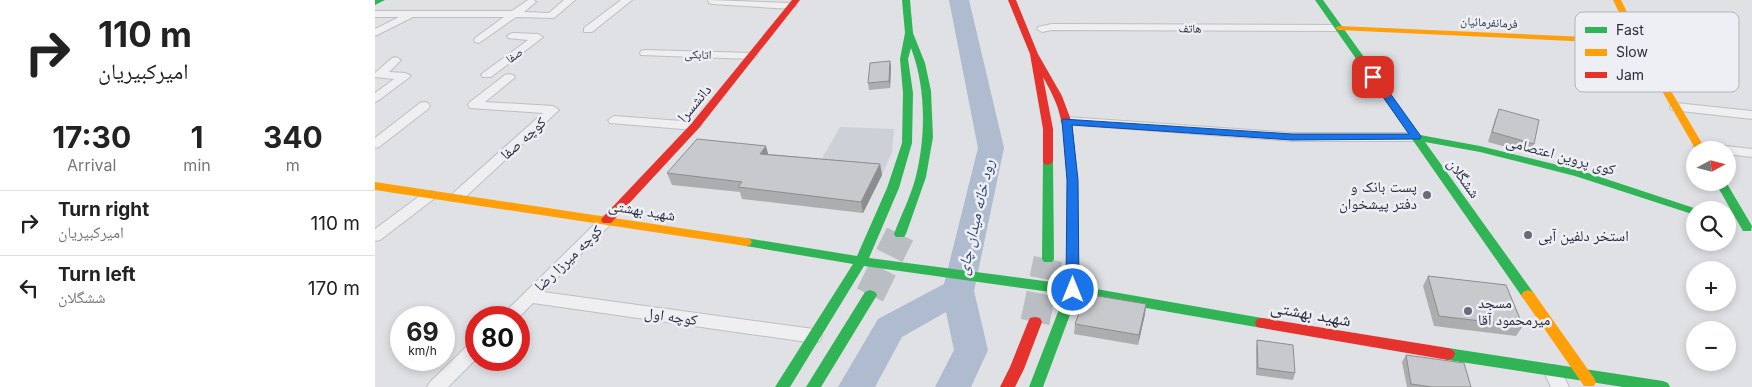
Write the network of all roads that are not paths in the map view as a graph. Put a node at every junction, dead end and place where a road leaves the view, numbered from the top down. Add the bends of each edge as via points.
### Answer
1 (381, 0) edge
2 (571, 0) edge
3 (627, 0) edge
4 (906, 0) edge
5 (1012, 0) edge
6 (1319, 0) edge
7 (1617, 0) edge
8 (712, 1) edge
9 (531, 2) dead end
10 (375, 3) edge
11 (793, 3) edge
12 (498, 4) dead end
13 (1623, 12) edge
14 (488, 13) junction
15 (375, 14) edge
16 (513, 14) junction
17 (411, 15) junction
18 (1339, 28) junction
19 (1042, 29) dead end
20 (588, 30) dead end
21 (375, 33) edge
22 (909, 33) junction
23 (512, 36) dead end
24 (1575, 39) edge
25 (479, 40) dead end
26 (645, 53) dead end
27 (671, 53) junction
28 (1034, 54) junction
29 (752, 56) junction
30 (396, 60) dead end
31 (662, 62) dead end
32 (377, 77) edge
33 (509, 77) joint
34 (1667, 92) edge
35 (375, 98) edge
36 (424, 106) dead end
37 (1676, 107) junction
38 (1752, 114) edge
39 (614, 120) dead end
40 (1067, 121) junction
41 (695, 126) junction
42 (1416, 137) junction
43 (1696, 141) edge
44 (375, 144) edge
45 (1736, 151) edge
46 (1752, 153) edge
47 (375, 186) edge
48 (1726, 191) edge
49 (431, 195) junction
50 (456, 198) junction
51 (1686, 208) edge
52 (607, 220) junction
53 (1736, 225) edge
54 (1750, 229) edge
55 (900, 234) tunnel mouth
56 (375, 236) edge
57 (1048, 259) tunnel mouth
58 (861, 261) junction
59 (1073, 290) junction
60 (870, 295) tunnel mouth
61 (529, 296) junction
62 (519, 306) edge
63 (1035, 322) tunnel mouth
64 (814, 336) junction
65 (465, 359) edge
66 (1584, 375) junction
67 (1556, 379) edge
68 (436, 387) edge
69 (782, 387) edge
70 (813, 387) edge
71 (1007, 387) edge
72 (1036, 387) edge
73 (1593, 387) edge
74 (1663, 387) edge

1 - 10 main road
2 - 16 street via 551,16
3 - 20 street
4 - 22 main road
5 - 28 main road
6 - 18 main road, ششگلان
7 - 13 main road
8 - 11 street
9 - 16 street
11 - 29 main road, دانشسرا
12 - 14 street
14 - 16 street
14 - 17 street
15 - 17 street
16 - 25 street
17 - 21 street
18 - 19 street, هاتف
18 - 24 main road, فرمانفرمائیان
18 - 42 main road, ششگلان
22 - 55 main road via 921,63 929,137 921,177
22 - 58 main road via 904,60 908,93 907,143 893,188
23 - 33 street, صفا via 538,37 487,76
26 - 27 street, اتابکی
27 - 29 street, اتابکی
27 - 31 street
28 - 40 main road
28 - 57 main road via 1048,129
29 - 41 main road, دانشسرا
30 - 32 street
32 - 35 street via 405,76
33 - 50 street, کوچه صفا via 474,105 553,110
34 - 37 main road
36 - 44 street
37 - 38 street
37 - 43 main road
39 - 41 street
40 - 42 street via 1292,137
40 - 59 main road via 1072,180
41 - 52 main road, دانشسرا
42 - 51 main road, کوی پروین اعتصامی via 1578,173
42 - 66 main road, ششگلان
45 - 46 street
47 - 49 main road, شهید بهشتى
48 - 54 main road
49 - 50 main road, شهید بهشتى
49 - 56 street
50 - 52 main road, شهید بهشتى
52 - 58 main road, شهید بهشتى
52 - 61 street, کوچه میرزا رضا
53 - 54 main road
58 - 59 main road, شهید بهشتى
58 - 64 main road
59 - 67 main road, شهید بهشتى
59 - 72 main road
60 - 70 main road
61 - 62 street, کوچه میرزا رضا
61 - 64 street, کوچه اول
63 - 71 main road
64 - 69 main road
65 - 68 street
66 - 67 main road, شهید بهشتى
66 - 73 main road, ششگلان
66 - 74 main road, شهید بهشتى

